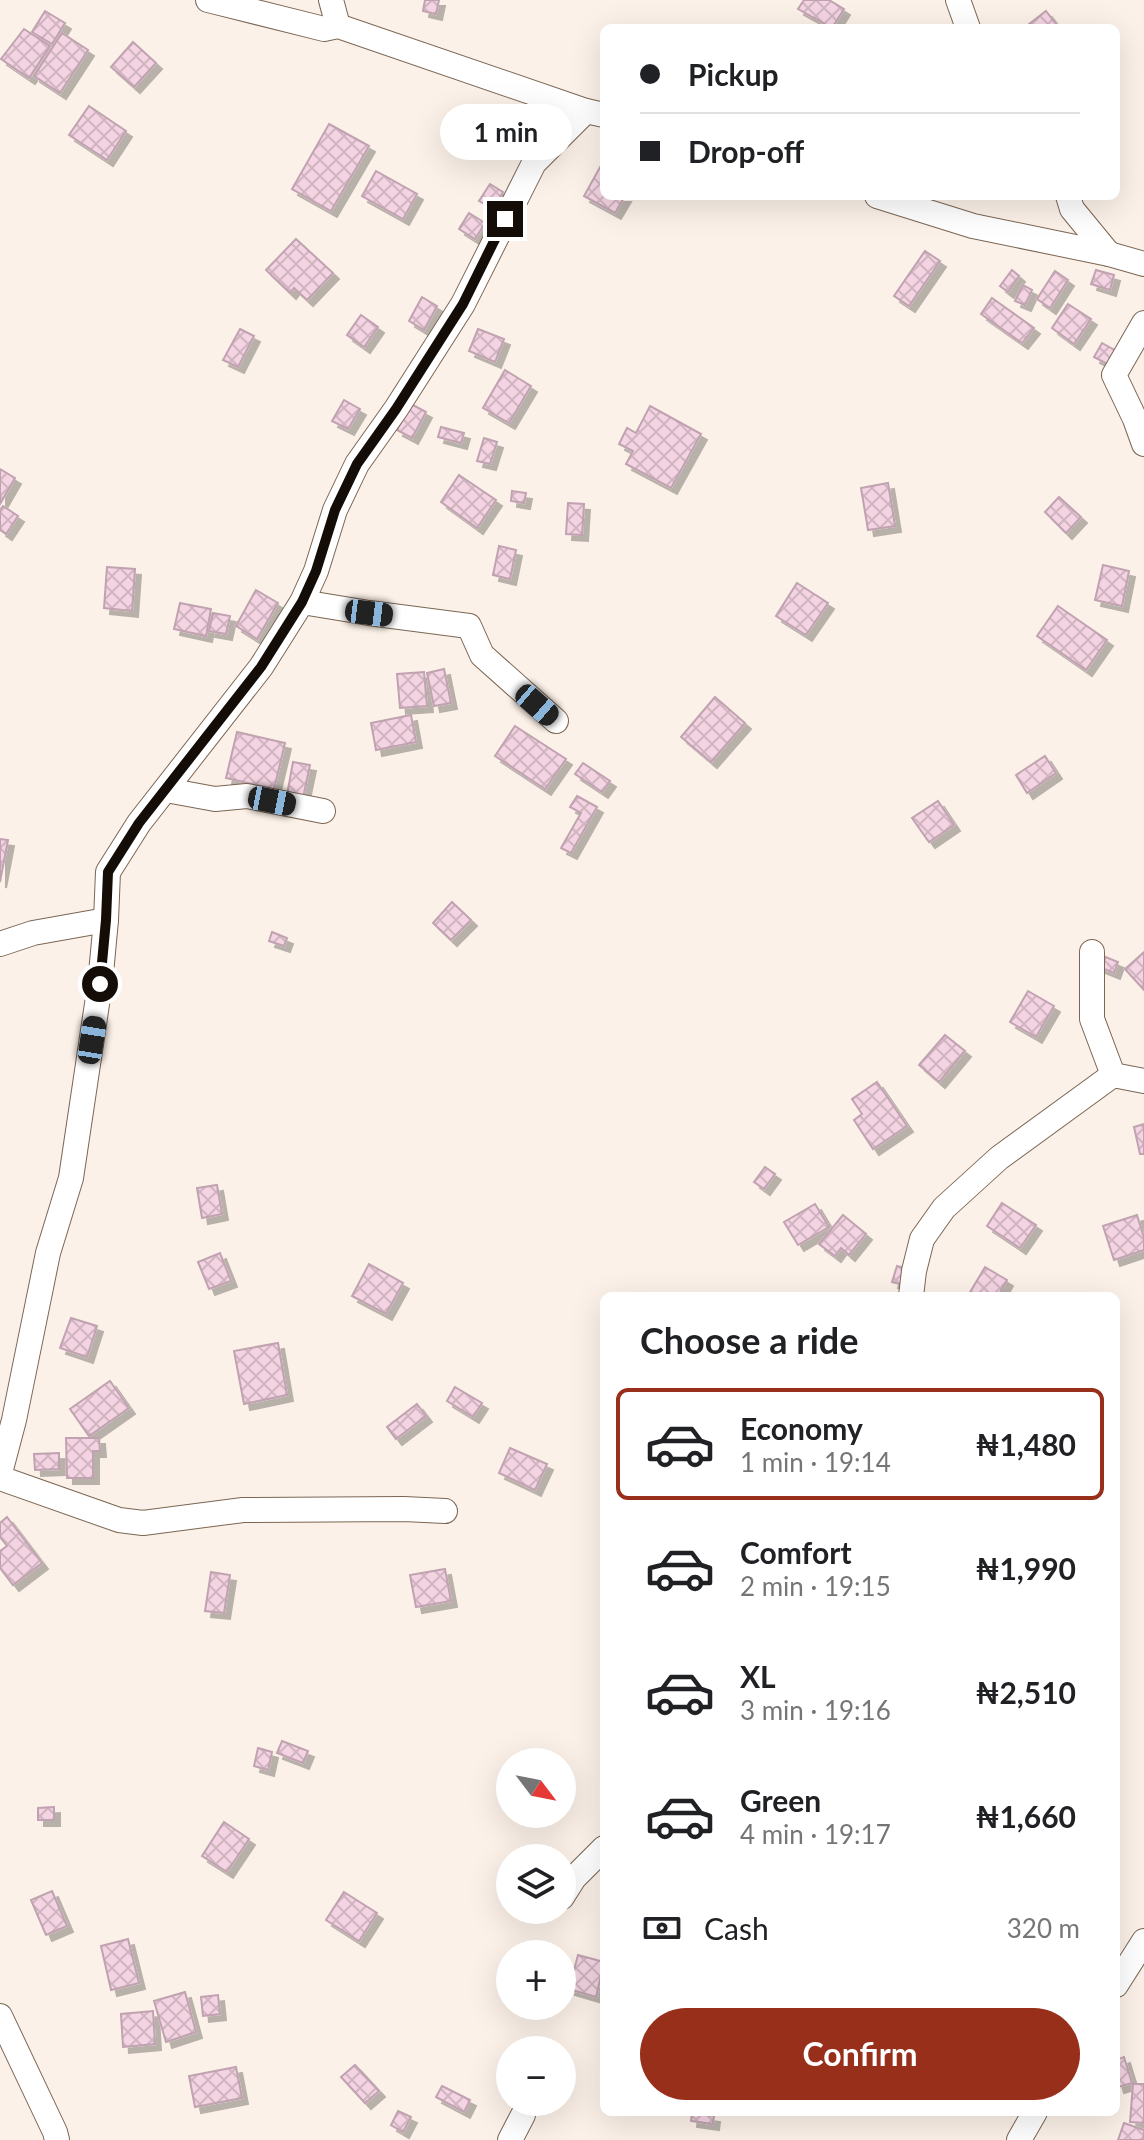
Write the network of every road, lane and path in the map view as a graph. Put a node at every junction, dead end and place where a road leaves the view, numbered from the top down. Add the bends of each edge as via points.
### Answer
1 (208, 0) edge
2 (331, 0) edge
3 (958, 0) edge
4 (967, 24) edge
5 (338, 26) junction
6 (595, 113) edge
7 (890, 200) edge
8 (1069, 200) edge
9 (1109, 254) junction
10 (1144, 264) edge
11 (1144, 323) edge
12 (1144, 444) edge
13 (302, 602) junction
14 (556, 721) dead end
15 (166, 790) junction
16 (323, 811) dead end
17 (106, 920) junction
18 (0, 944) edge
19 (1092, 952) dead end
20 (1113, 1075) junction
21 (1144, 1081) edge
22 (911, 1292) edge
23 (0, 1476) edge
24 (445, 1511) dead end
25 (600, 1852) edge
26 (576, 1876) edge
27 (1144, 1941) edge
28 (1120, 1979) edge
29 (0, 2016) edge
30 (522, 2116) edge
31 (1033, 2116) edge
32 (57, 2140) edge
33 (510, 2140) edge
34 (1019, 2140) edge

1 - 5 street via 324,29
2 - 5 street
3 - 4 street
5 - 6 street
6 - 13 street via 534,163 463,304 357,464
7 - 9 street via 973,226
8 - 9 street
9 - 10 street
11 - 12 street via 1114,375
13 - 14 street via 469,626 482,655
13 - 15 street via 261,667
15 - 16 street via 215,799 247,796
15 - 17 street via 108,872
17 - 18 street
17 - 23 street via 71,1178 48,1253
19 - 20 street via 1092,1019
20 - 21 street
20 - 22 street via 999,1158 944,1208 922,1239
23 - 24 street via 119,1520 143,1523 243,1510
25 - 26 street
27 - 28 street
29 - 32 street
30 - 33 street
31 - 34 street

